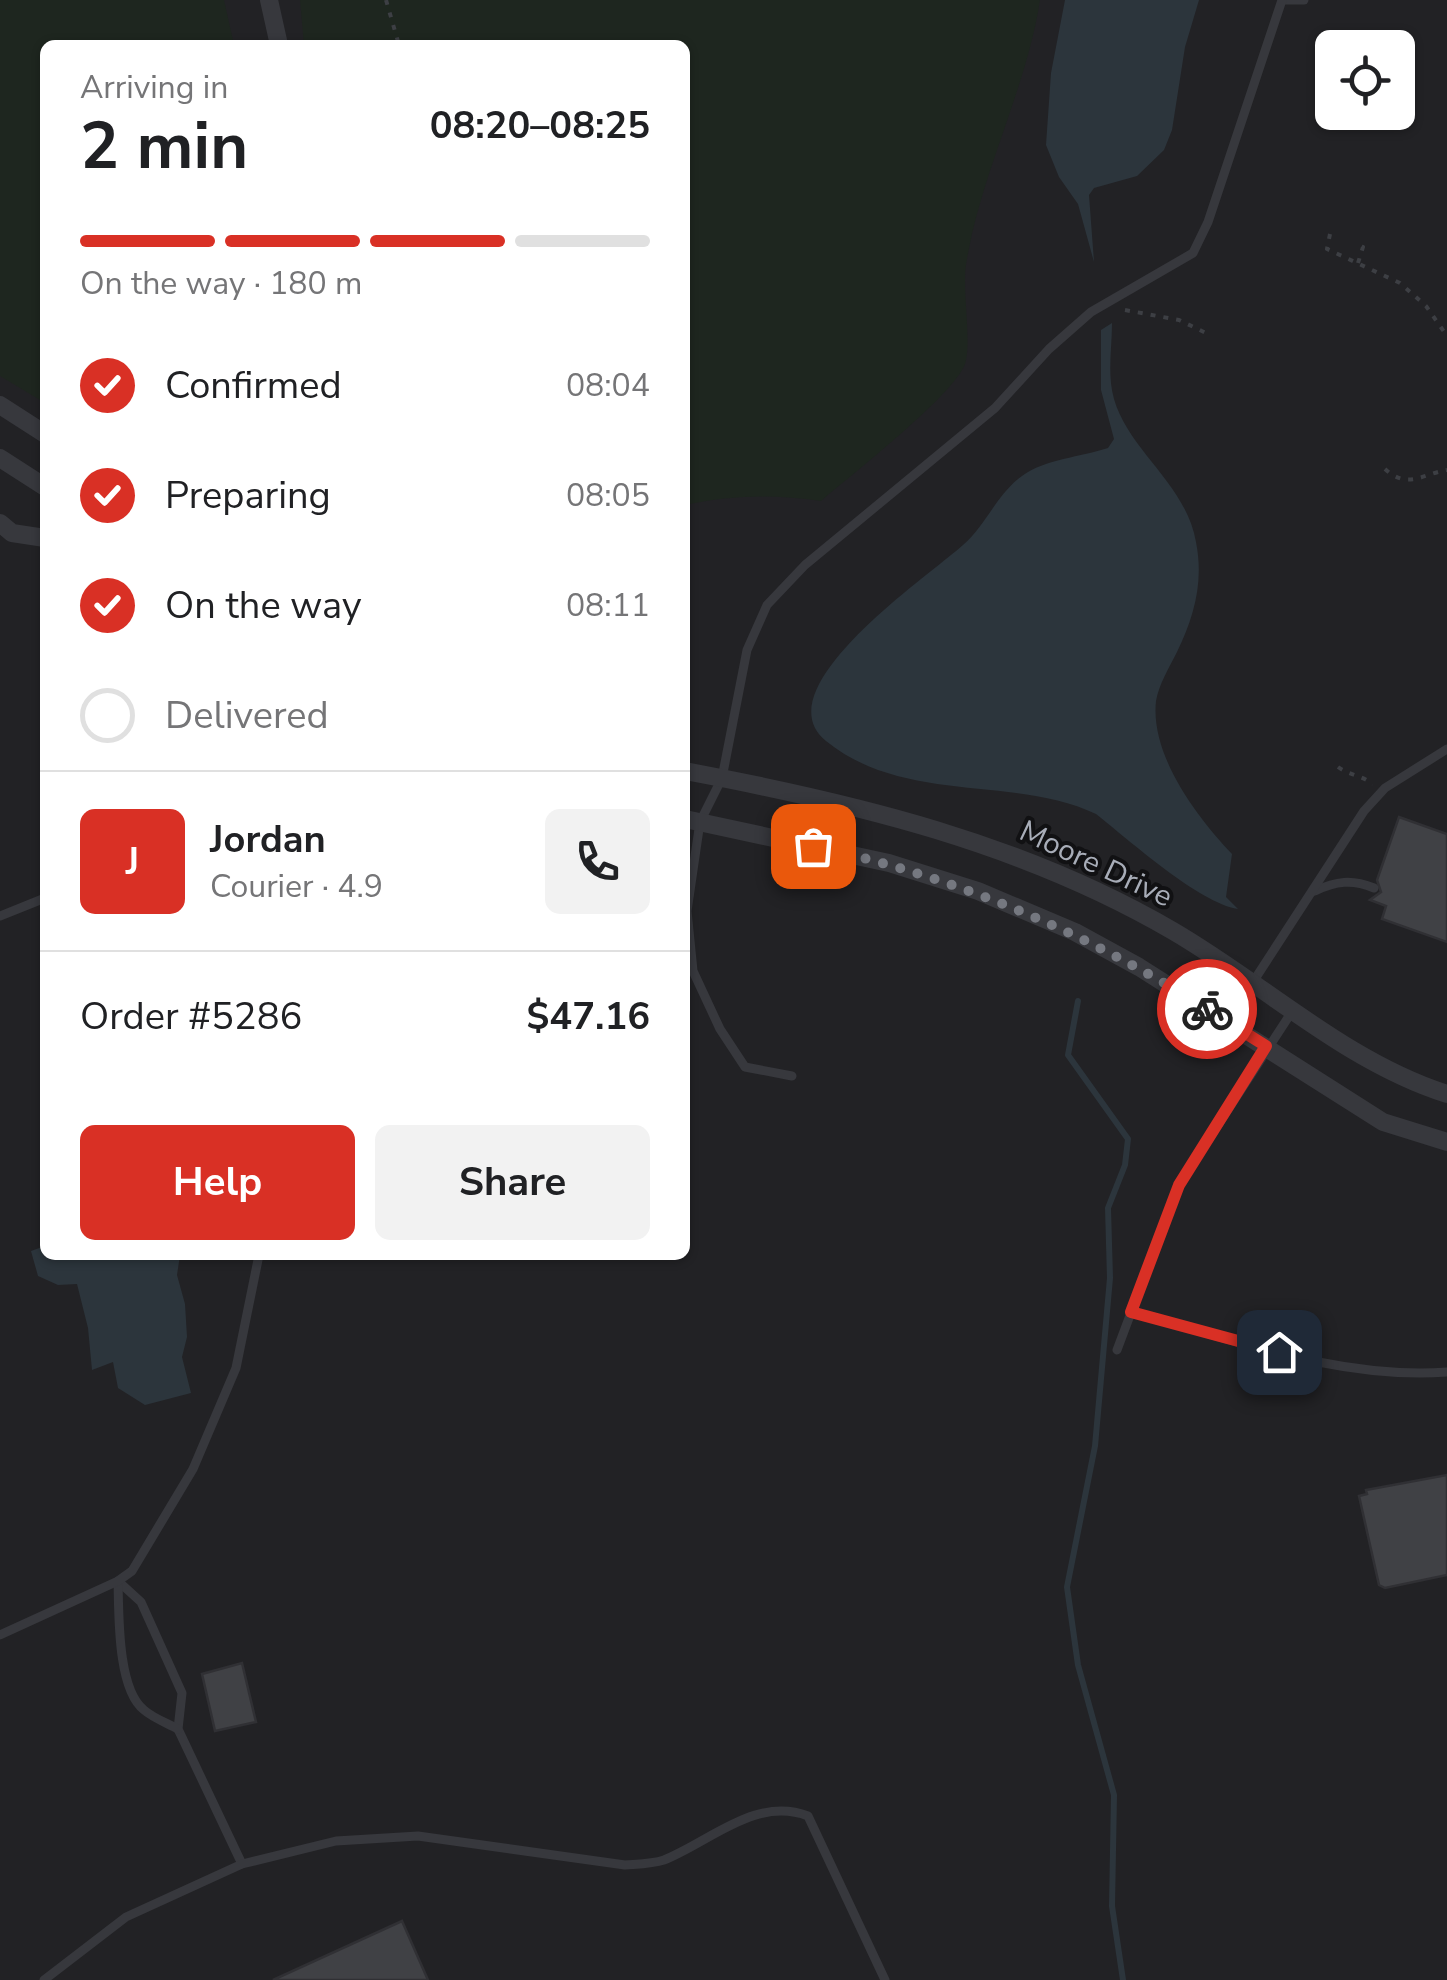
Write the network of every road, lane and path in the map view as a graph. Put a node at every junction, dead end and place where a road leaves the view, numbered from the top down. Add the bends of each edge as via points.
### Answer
1 (269, 0) edge
2 (386, 0) edge
3 (1282, 0) edge
4 (1304, 0) edge
5 (278, 40) edge
6 (398, 40) edge
7 (1330, 234) dead end
8 (1359, 246) dead end
9 (1358, 264) junction
10 (1118, 309) dead end
11 (1206, 333) dead end
12 (1447, 336) edge
13 (0, 406) edge
14 (40, 431) edge
15 (0, 458) edge
16 (1385, 469) dead end
17 (1447, 470) edge
18 (40, 484) edge
19 (0, 523) edge
20 (40, 537) edge
21 (1447, 750) edge
22 (1338, 767) dead end
23 (690, 771) edge
24 (722, 778) junction
25 (1373, 784) dead end
26 (693, 821) edge
27 (690, 866) edge
28 (1374, 888) dead end
29 (1312, 892) junction
30 (40, 900) edge
31 (0, 916) edge
32 (690, 942) edge
33 (1252, 983) junction
34 (1293, 1010) junction
35 (1228, 1022) junction
36 (1266, 1046) junction
37 (792, 1076) dead end
38 (1447, 1094) edge
39 (1447, 1142) edge
40 (258, 1260) edge
41 (1131, 1312) junction
42 (1117, 1350) dead end
43 (1447, 1372) edge
44 (118, 1581) junction
45 (0, 1635) edge
46 (178, 1729) junction
47 (242, 1864) junction
48 (44, 1980) edge
49 (884, 1980) edge

1 - 5 street
2 - 6 path
3 - 4 lane
3 - 24 lane via 1193,253 1091,312 995,408 805,565 767,605 746,650
7 - 9 path via 1327,250
8 - 9 path
9 - 12 path via 1400,283
10 - 11 path via 1179,320
13 - 14 street
15 - 18 street
16 - 17 path via 1416,482
19 - 20 street via 12,533
21 - 29 lane via 1385,788
22 - 25 path
23 - 24 street, Moore Drive
24 - 26 lane
24 - 33 street, Moore Drive via 874,811 1005,851 1140,913
26 - 27 lane
26 - 35 street via 888,862 978,891 1091,941
28 - 29 lane via 1336,881
29 - 33 lane
30 - 31 lane
32 - 37 lane via 693,972 745,1067
33 - 34 street, Moore Drive
33 - 35 lane
34 - 36 lane
34 - 38 street, Moore Drive via 1384,1068
35 - 36 street
36 - 39 street via 1383,1122
36 - 41 lane via 1179,1185
40 - 44 lane via 236,1368 193,1469 132,1571
41 - 42 lane
41 - 43 lane via 1316,1362
44 - 45 lane
44 - 46 lane via 141,1602 182,1694
44 - 46 lane via 127,1678 140,1708
46 - 47 lane
47 - 48 lane via 126,1917
47 - 49 lane via 336,1841 418,1836 625,1865 660,1862 760,1812 788,1808 808,1816

